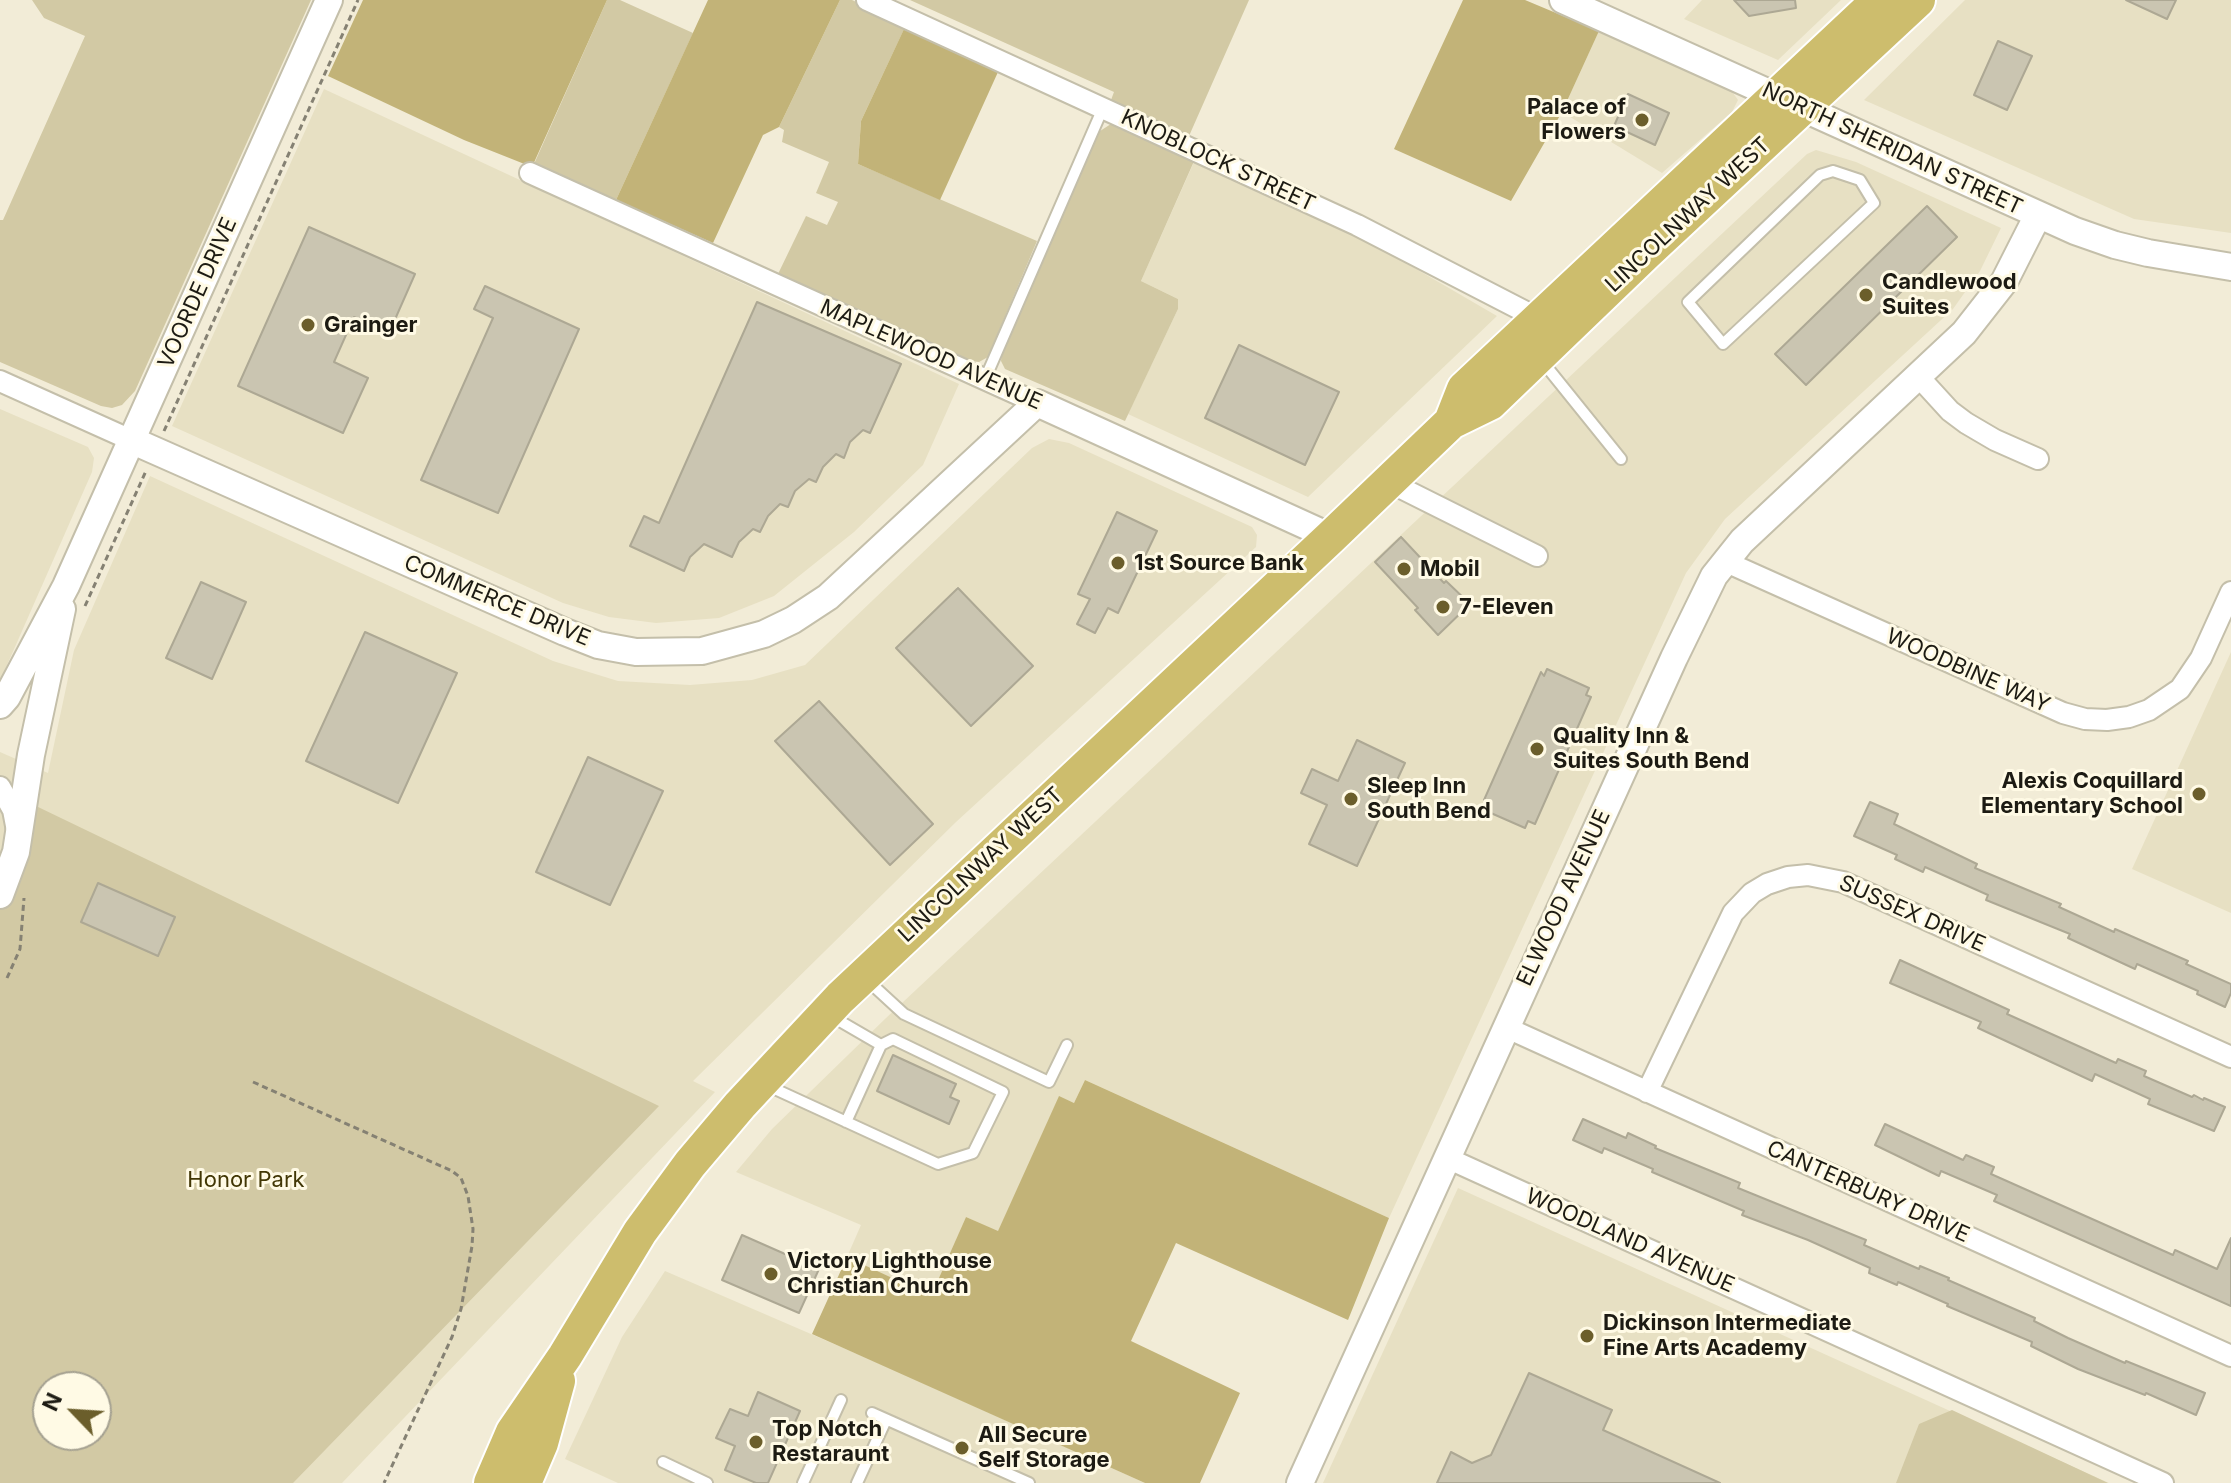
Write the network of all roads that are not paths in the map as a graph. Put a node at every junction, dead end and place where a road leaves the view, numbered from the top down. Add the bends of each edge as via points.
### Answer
1 (329, 0) edge
2 (867, 0) edge
3 (1563, 0) edge
4 (1879, 0) edge
5 (1918, 0) edge
6 (1790, 101) junction
7 (1103, 108) junction
8 (530, 173) dead end
9 (1860, 180) joint
10 (2038, 215) junction
11 (2231, 267) edge
12 (1552, 325) junction
13 (1538, 356) junction
14 (1918, 376) junction
15 (985, 379) junction
16 (0, 381) edge
17 (1037, 403) junction
18 (1451, 422) junction
19 (131, 440) junction
20 (1621, 459) dead end
21 (2038, 459) dead end
22 (1389, 482) junction
23 (1331, 537) junction
24 (1537, 556) dead end
25 (1724, 561) junction
26 (66, 586) junction
27 (2231, 592) edge
28 (0, 705) edge
29 (0, 787) edge
30 (18, 835) junction
31 (0, 895) edge
32 (862, 976) junction
33 (826, 1013) junction
34 (1505, 1027) junction
35 (881, 1045) junction
36 (1067, 1045) dead end
37 (2231, 1057) edge
38 (761, 1083) junction
39 (1647, 1092) junction
40 (846, 1122) junction
41 (1447, 1158) junction
42 (565, 1356) junction
43 (2231, 1356) edge
44 (841, 1400) dead end
45 (872, 1413) dead end
46 (886, 1420) junction
47 (663, 1462) dead end
48 (491, 1483) edge
49 (524, 1483) edge
50 (707, 1483) edge
51 (803, 1483) edge
52 (857, 1483) edge
53 (1029, 1483) edge
54 (1300, 1483) edge
55 (2163, 1483) edge

1 - 19 street, VOORDE DRIVE
2 - 7 street, KNOBLOCK STREET
3 - 6 street, NORTH SHERIDAN STREET
4 - 6 main road, LINCOLNWAY WEST
5 - 6 main road, LINCOLNWAY WEST
6 - 10 street, NORTH SHERIDAN STREET
6 - 12 main road, LINCOLNWAY WEST
7 - 12 street, KNOBLOCK STREET via 1357,225
7 - 15 lane
8 - 15 street, MAPLEWOOD AVENUE
9 - 9 lane via 1833,171 1820,175 1688,302 1723,344 1874,203
10 - 11 street, NORTH SHERIDAN STREET via 2115,245
10 - 14 street, ELWOOD AVENUE via 1985,309
12 - 13 main road, LINCOLNWAY WEST
12 - 18 main road, LINCOLNWAY WEST via 1464,389
13 - 18 main road, LINCOLNWAY WEST via 1490,403
13 - 20 lane
14 - 21 street via 1966,423
14 - 25 street, ELWOOD AVENUE
15 - 17 street, MAPLEWOOD AVENUE
16 - 19 street, COMMERCE DRIVE
17 - 19 street, COMMERCE DRIVE via 828,597 764,634 669,654 585,641
17 - 23 street, MAPLEWOOD AVENUE
18 - 22 main road, LINCOLNWAY WEST
19 - 26 street, VOORDE DRIVE
22 - 23 main road, LINCOLNWAY WEST
22 - 24 street
23 - 32 main road, LINCOLNWAY WEST
25 - 27 street, WOODBINE WAY via 2085,719 2129,717 2180,689 2201,658
25 - 34 street, ELWOOD AVENUE
26 - 28 street, VOORDE DRIVE
26 - 30 street, VOORDE DRIVE
29 - 30 street via 13,810
30 - 31 street, VOORDE DRIVE
32 - 33 main road, LINCOLNWAY WEST
32 - 36 lane via 904,1014 1049,1082
33 - 35 lane
33 - 38 main road, LINCOLNWAY WEST
34 - 39 street, CANTERBURY DRIVE
34 - 41 street, ELWOOD AVENUE
35 - 40 lane
35 - 40 lane via 893,1039 1003,1092 973,1153 938,1164
37 - 39 street, SUSSEX DRIVE via 1843,882 1808,875 1767,884 1733,913
38 - 40 lane
38 - 42 main road, LINCOLNWAY WEST via 690,1164 640,1232
39 - 43 street, CANTERBURY DRIVE
41 - 54 street, ELWOOD AVENUE
41 - 55 street, WOODLAND AVENUE
42 - 48 main road, LINCOLNWAY WEST via 513,1432
42 - 49 main road, LINCOLNWAY WEST
44 - 51 lane
45 - 46 lane
46 - 52 lane
46 - 53 lane
47 - 50 lane

